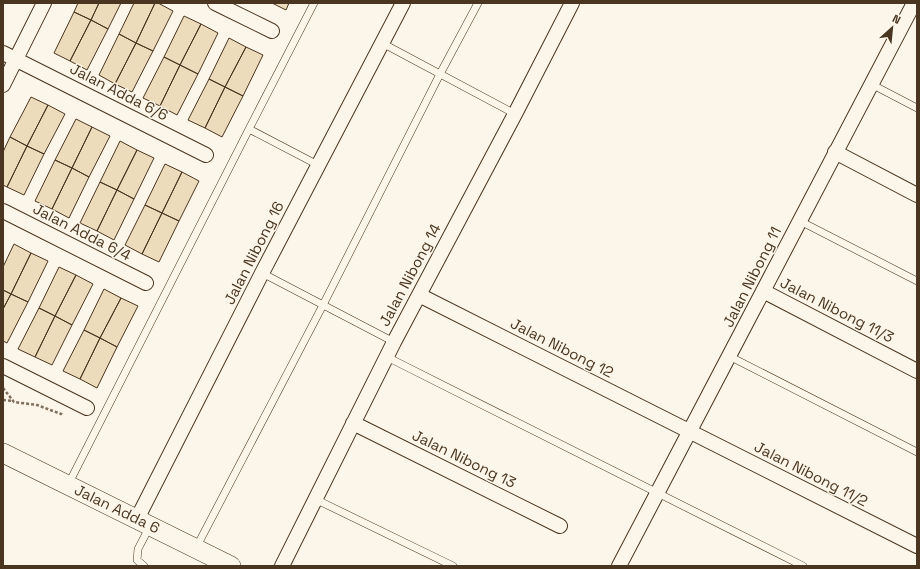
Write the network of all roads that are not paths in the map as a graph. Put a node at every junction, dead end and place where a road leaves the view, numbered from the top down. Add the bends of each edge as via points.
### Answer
1 (44, 3) edge
2 (215, 3) edge
3 (314, 3) edge
4 (403, 3) edge
5 (478, 3) edge
6 (572, 3) edge
7 (914, 3) edge
8 (911, 21) edge
9 (272, 32) dead end
10 (382, 43) junction
11 (3, 53) edge
12 (16, 59) junction
13 (440, 74) junction
14 (871, 84) junction
15 (3, 85) edge
16 (917, 108) edge
17 (516, 114) junction
18 (249, 129) junction
19 (835, 152) junction
20 (206, 155) dead end
21 (318, 165) junction
22 (917, 195) edge
23 (3, 211) edge
24 (800, 221) junction
25 (262, 273) junction
26 (917, 280) edge
27 (146, 283) dead end
28 (763, 291) junction
29 (419, 295) junction
30 (323, 305) junction
31 (394, 342) junction
32 (729, 356) junction
33 (387, 357) junction
34 (3, 366) edge
35 (917, 371) edge
36 (87, 408) dead end
37 (353, 423) junction
38 (690, 432) junction
39 (917, 452) edge
40 (3, 453) edge
41 (68, 485) junction
42 (657, 493) junction
43 (315, 499) junction
44 (144, 522) junction
45 (560, 526) dead end
46 (917, 546) edge
47 (196, 548) junction
48 (625, 564) edge
49 (286, 565) edge
50 (144, 566) edge
51 (231, 566) edge
52 (453, 566) edge
53 (803, 566) edge

1 - 12 street
2 - 9 street
3 - 18 lane
4 - 10 street, Jalan Nibong 16
5 - 13 lane
6 - 17 street, Jalan Nibong 14
7 - 8 street, Jalan Nibong 11
8 - 14 street, Jalan Nibong 11
10 - 13 lane
10 - 21 street, Jalan Nibong 16
11 - 12 street, Jalan Adda 6/6
12 - 15 street
12 - 20 street, Jalan Adda 6/6
13 - 17 lane
13 - 30 lane
14 - 16 lane
14 - 19 street, Jalan Nibong 11
17 - 29 street, Jalan Nibong 14
18 - 21 lane
18 - 41 lane
19 - 22 street
19 - 24 street, Jalan Nibong 11
21 - 25 street, Jalan Nibong 16
23 - 27 street, Jalan Adda 6/4
24 - 26 lane
24 - 28 street, Jalan Nibong 11
25 - 30 lane
25 - 44 street, Jalan Nibong 16
28 - 32 street, Jalan Nibong 11
28 - 35 street, Jalan Nibong 11/3
29 - 31 street, Jalan Nibong 14
29 - 38 street, Jalan Nibong 12
30 - 31 lane
30 - 47 lane
31 - 33 street, Jalan Nibong 14
32 - 38 street, Jalan Nibong 11
32 - 39 lane
33 - 37 street, Jalan Nibong 14
33 - 42 lane
34 - 36 street
37 - 43 street, Jalan Nibong 14
37 - 45 street, Jalan Nibong 13
38 - 42 street, Jalan Nibong 11
38 - 46 street, Jalan Nibong 11/2
40 - 41 street, Jalan Adda 6
41 - 44 street, Jalan Adda 6
42 - 48 street, Jalan Nibong 11
42 - 53 lane
43 - 49 street, Jalan Nibong 14
43 - 52 lane
44 - 47 street, Jalan Adda 6
44 - 50 lane via 137,560
47 - 51 street, Jalan Adda 6

